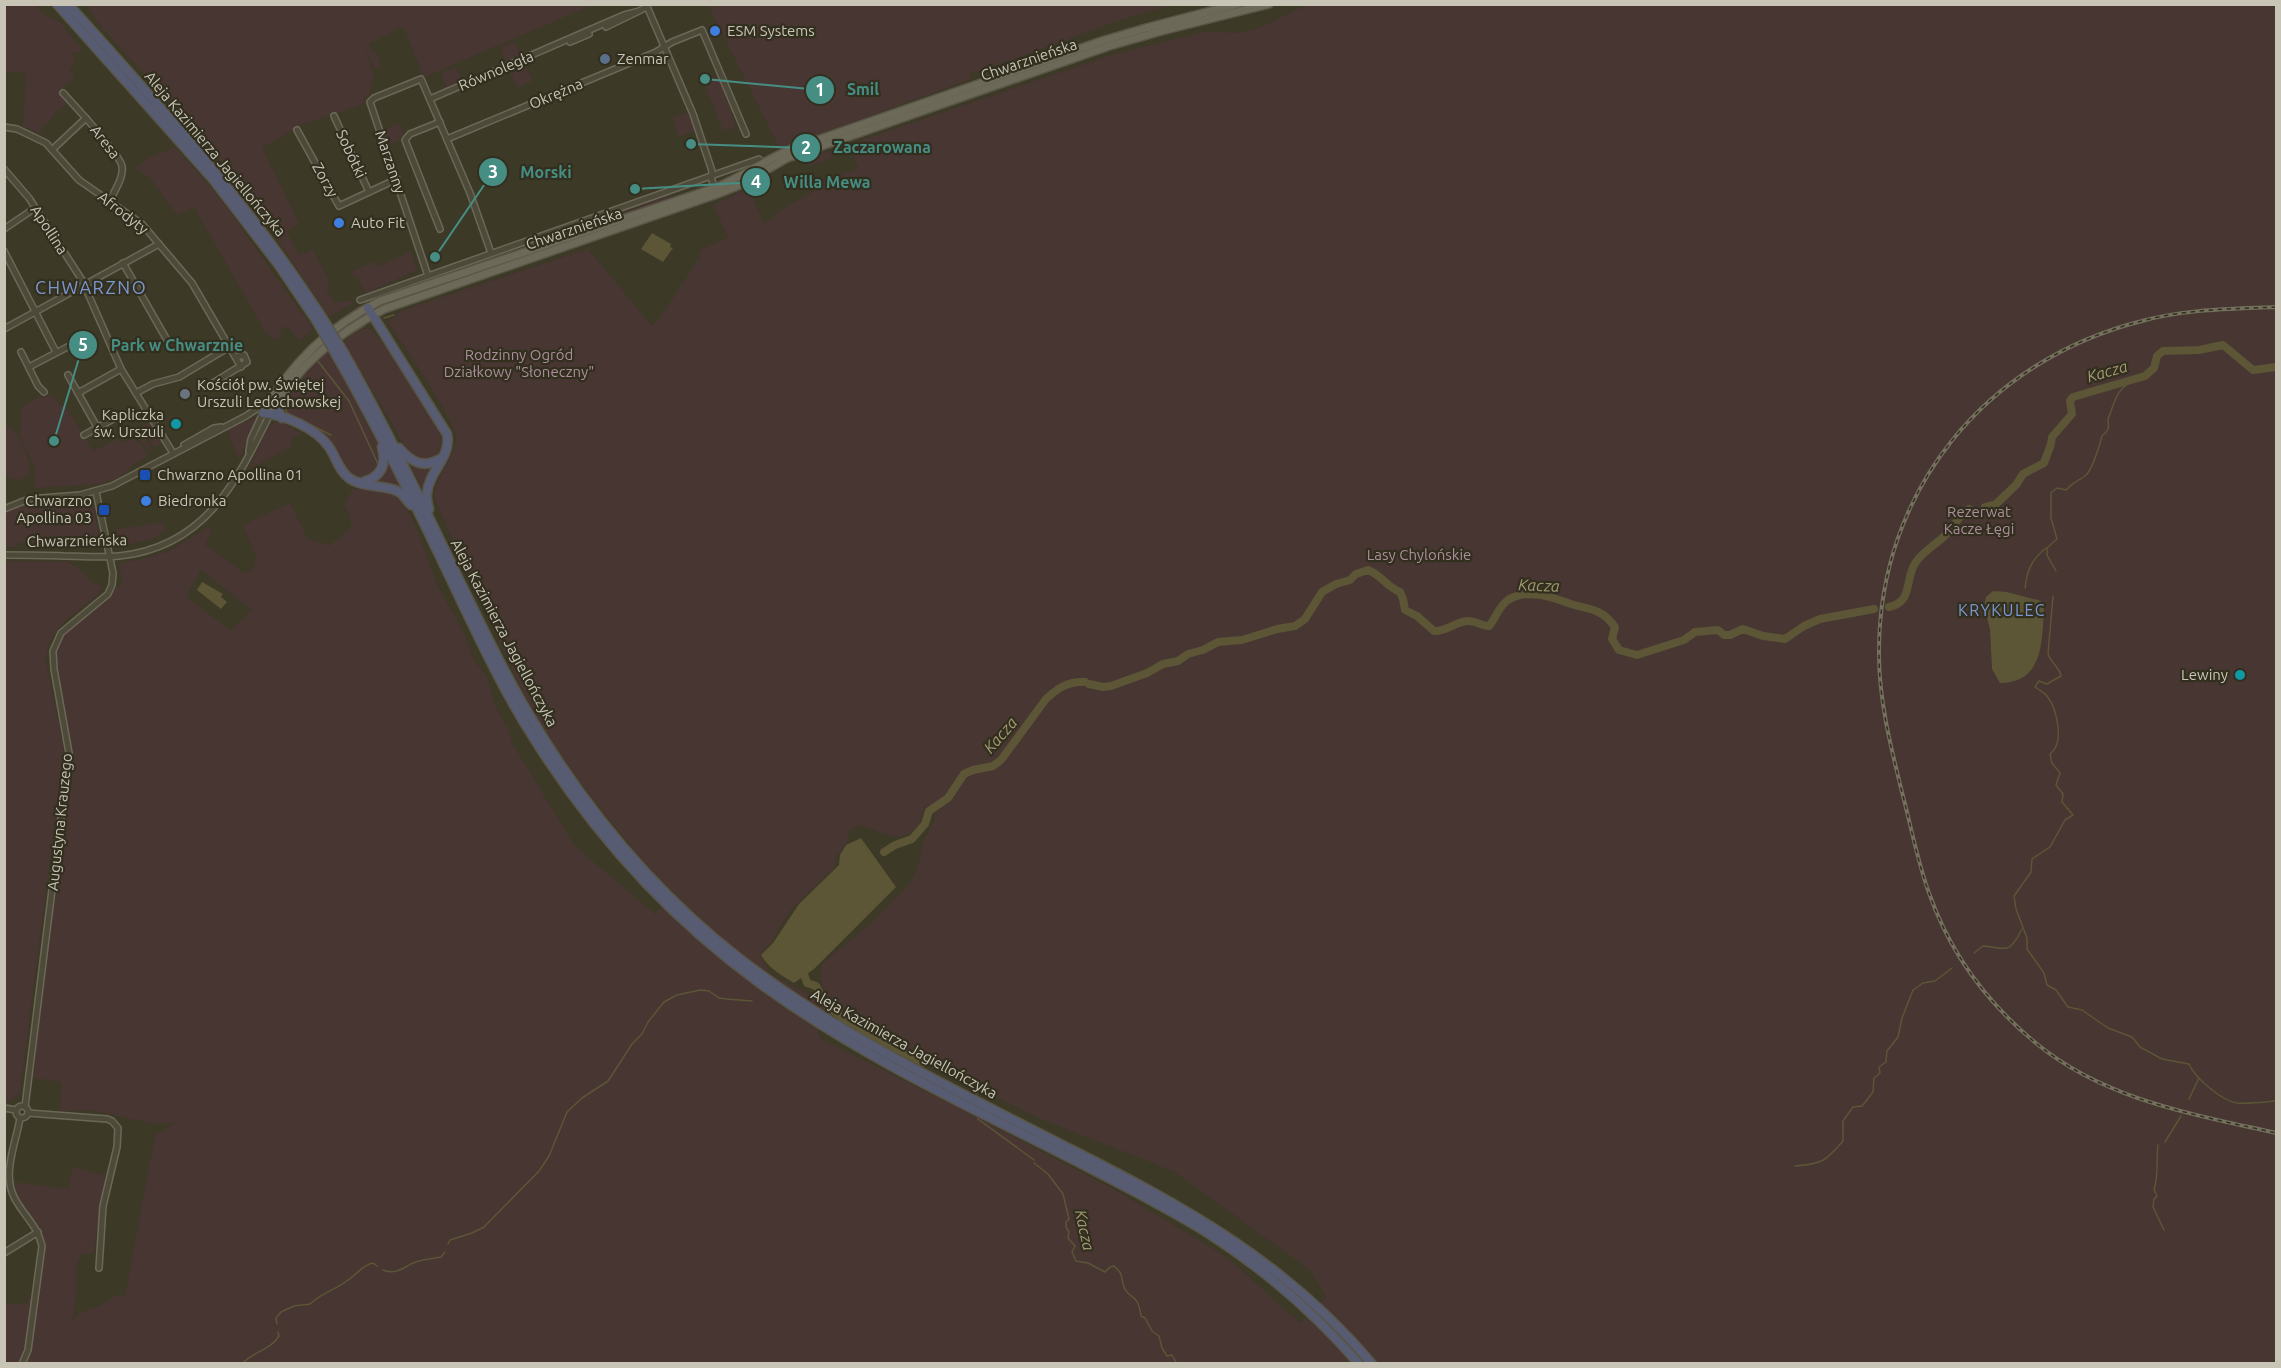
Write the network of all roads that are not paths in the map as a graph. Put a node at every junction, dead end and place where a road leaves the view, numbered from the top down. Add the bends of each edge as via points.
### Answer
1 (57, 4) edge
2 (68, 4) edge
3 (1238, 4) edge
4 (1269, 4) edge
5 (646, 6) edge
6 (72, 15) junction
7 (1206, 16) junction
8 (665, 47) junction
9 (63, 93) dead end
10 (430, 99) junction
11 (334, 116) dead end
12 (86, 118) junction
13 (440, 122) junction
14 (4, 127) edge
15 (297, 130) dead end
16 (746, 135) dead end
17 (447, 139) junction
18 (53, 149) junction
19 (759, 159) dead end
20 (4, 169) edge
21 (711, 177) junction
22 (397, 179) junction
23 (716, 191) junction
24 (369, 192) junction
25 (110, 201) junction
26 (35, 208) junction
27 (4, 229) edge
28 (440, 229) dead end
29 (159, 244) junction
30 (4, 251) edge
31 (491, 253) junction
32 (123, 263) junction
33 (428, 276) junction
34 (84, 285) junction
35 (360, 300) dead end
36 (370, 311) junction
37 (36, 312) junction
38 (4, 329) edge
39 (167, 340) dead end
40 (77, 342) dead end
41 (229, 347) junction
42 (21, 352) dead end
43 (56, 352) junction
44 (236, 357) junction
45 (29, 367) junction
46 (241, 367) junction
47 (121, 369) junction
48 (68, 375) dead end
49 (205, 388) dead end
50 (44, 392) dead end
51 (78, 393) junction
52 (135, 393) junction
53 (274, 399) junction
54 (267, 413) junction
55 (246, 416) junction
56 (117, 417) dead end
57 (282, 418) junction
58 (97, 427) junction
59 (84, 435) dead end
60 (385, 435) junction
61 (173, 453) junction
62 (442, 458) junction
63 (362, 482) junction
64 (96, 492) junction
65 (4, 508) edge
66 (421, 517) junction
67 (431, 522) junction
68 (4, 555) edge
69 (109, 557) junction
70 (4, 1108) edge
71 (16, 1110) junction
72 (26, 1110) junction
73 (20, 1118) junction
74 (38, 1232) junction
75 (4, 1253) edge
76 (99, 1268) dead end
77 (22, 1364) edge
78 (1359, 1364) edge
79 (1372, 1364) edge

1 - 6 highway, Aleja Kazimierza Jagiellończyka
2 - 6 highway, Aleja Kazimierza Jagiellończyka
3 - 7 main road, Chwarznieńska
4 - 7 main road, Chwarznieńska
5 - 8 street
5 - 10 street, Równoległa
6 - 60 highway, Aleja Kazimierza Jagiellończyka, bridge via 218,173 271,242
7 - 23 main road, Chwarznieńska via 1102,41 792,149
8 - 16 street, Okrężna via 699,31 705,32
8 - 17 street, Okrężna
8 - 21 street via 693,114
9 - 12 street, Aresa
10 - 13 street
10 - 22 street, Marzanny via 421,78 370,101
11 - 24 street, Sobótki
12 - 18 street, Aresa
12 - 25 street, Aresa via 121,163 122,174
13 - 17 street
13 - 28 street via 410,134 405,140
14 - 18 street, Afrodyty
15 - 24 street, Zorzy via 339,206
17 - 31 street
18 - 25 street, Afrodyty via 74,176
19 - 21 street, Chwarznieńska
20 - 26 street, Apollina
21 - 23 street
21 - 31 street, Chwarznieńska
22 - 24 street, Zorzy
22 - 33 street, Marzanny
23 - 36 main road, Chwarznieńska via 420,286
25 - 29 street, Afrodyty via 142,224
26 - 27 street
26 - 34 street, Apollina
29 - 32 street
29 - 41 street, Afrodyty via 195,288
30 - 37 street
31 - 33 street, Chwarznieńska
32 - 34 street
32 - 39 street
33 - 35 street, Chwarznieńska
34 - 37 street
34 - 47 street, Apollina
36 - 53 main road, Chwarznieńska via 340,325 314,345 291,370
36 - 62 highway via 446,430 448,445
37 - 38 street
37 - 43 street
40 - 43 street
41 - 44 street, Afrodyty
41 - 52 street via 180,377
42 - 45 street
43 - 45 street
44 - 46 street, Afrodyty
44 - 46 street, Afrodyty via 247,357 247,363
45 - 50 street
46 - 49 street
47 - 51 street
47 - 52 street, Apollina
48 - 51 street
51 - 58 street
52 - 61 street, Apollina
53 - 54 main road, Chwarznieńska
53 - 55 street, Chwarznieńska
53 - 57 highway
54 - 55 street, Chwarznieńska
54 - 57 highway
54 - 69 street, Chwarznieńska via 251,439 232,487 197,525 153,549
55 - 61 street, Chwarznieńska
56 - 58 street
57 - 63 highway via 322,439 344,473
58 - 59 street
60 - 62 highway via 415,463 432,464
60 - 63 highway via 384,465 374,478
60 - 66 highway, Aleja Kazimierza Jagiellończyka
60 - 67 highway, Aleja Kazimierza Jagiellończyka
61 - 64 street, Chwarznieńska
62 - 67 highway via 427,491
63 - 66 highway via 401,493
64 - 65 street, Chwarznieńska via 29,499
64 - 69 street, Augustyna Krauzego
66 - 78 highway, Aleja Kazimierza Jagiellończyka via 490,661 534,739 605,838 694,930 761,985 850,1042 1210,1234 1296,1299
67 - 79 highway, Aleja Kazimierza Jagiellończyka via 497,657 561,765 630,855 700,925 786,993 843,1029 1158,1194 1223,1233 1294,1286
68 - 69 street, Chwarznieńska
69 - 72 street, Augustyna Krauzego via 113,578 110,590 61,633 53,651 69,753
70 - 71 street
71 - 72 street via 21,1106
71 - 73 street
72 - 73 street via 26,1117
72 - 76 street via 107,1119 118,1128 103,1206
73 - 74 street via 9,1168 10,1187
74 - 75 street
74 - 77 street via 41,1260 28,1350

